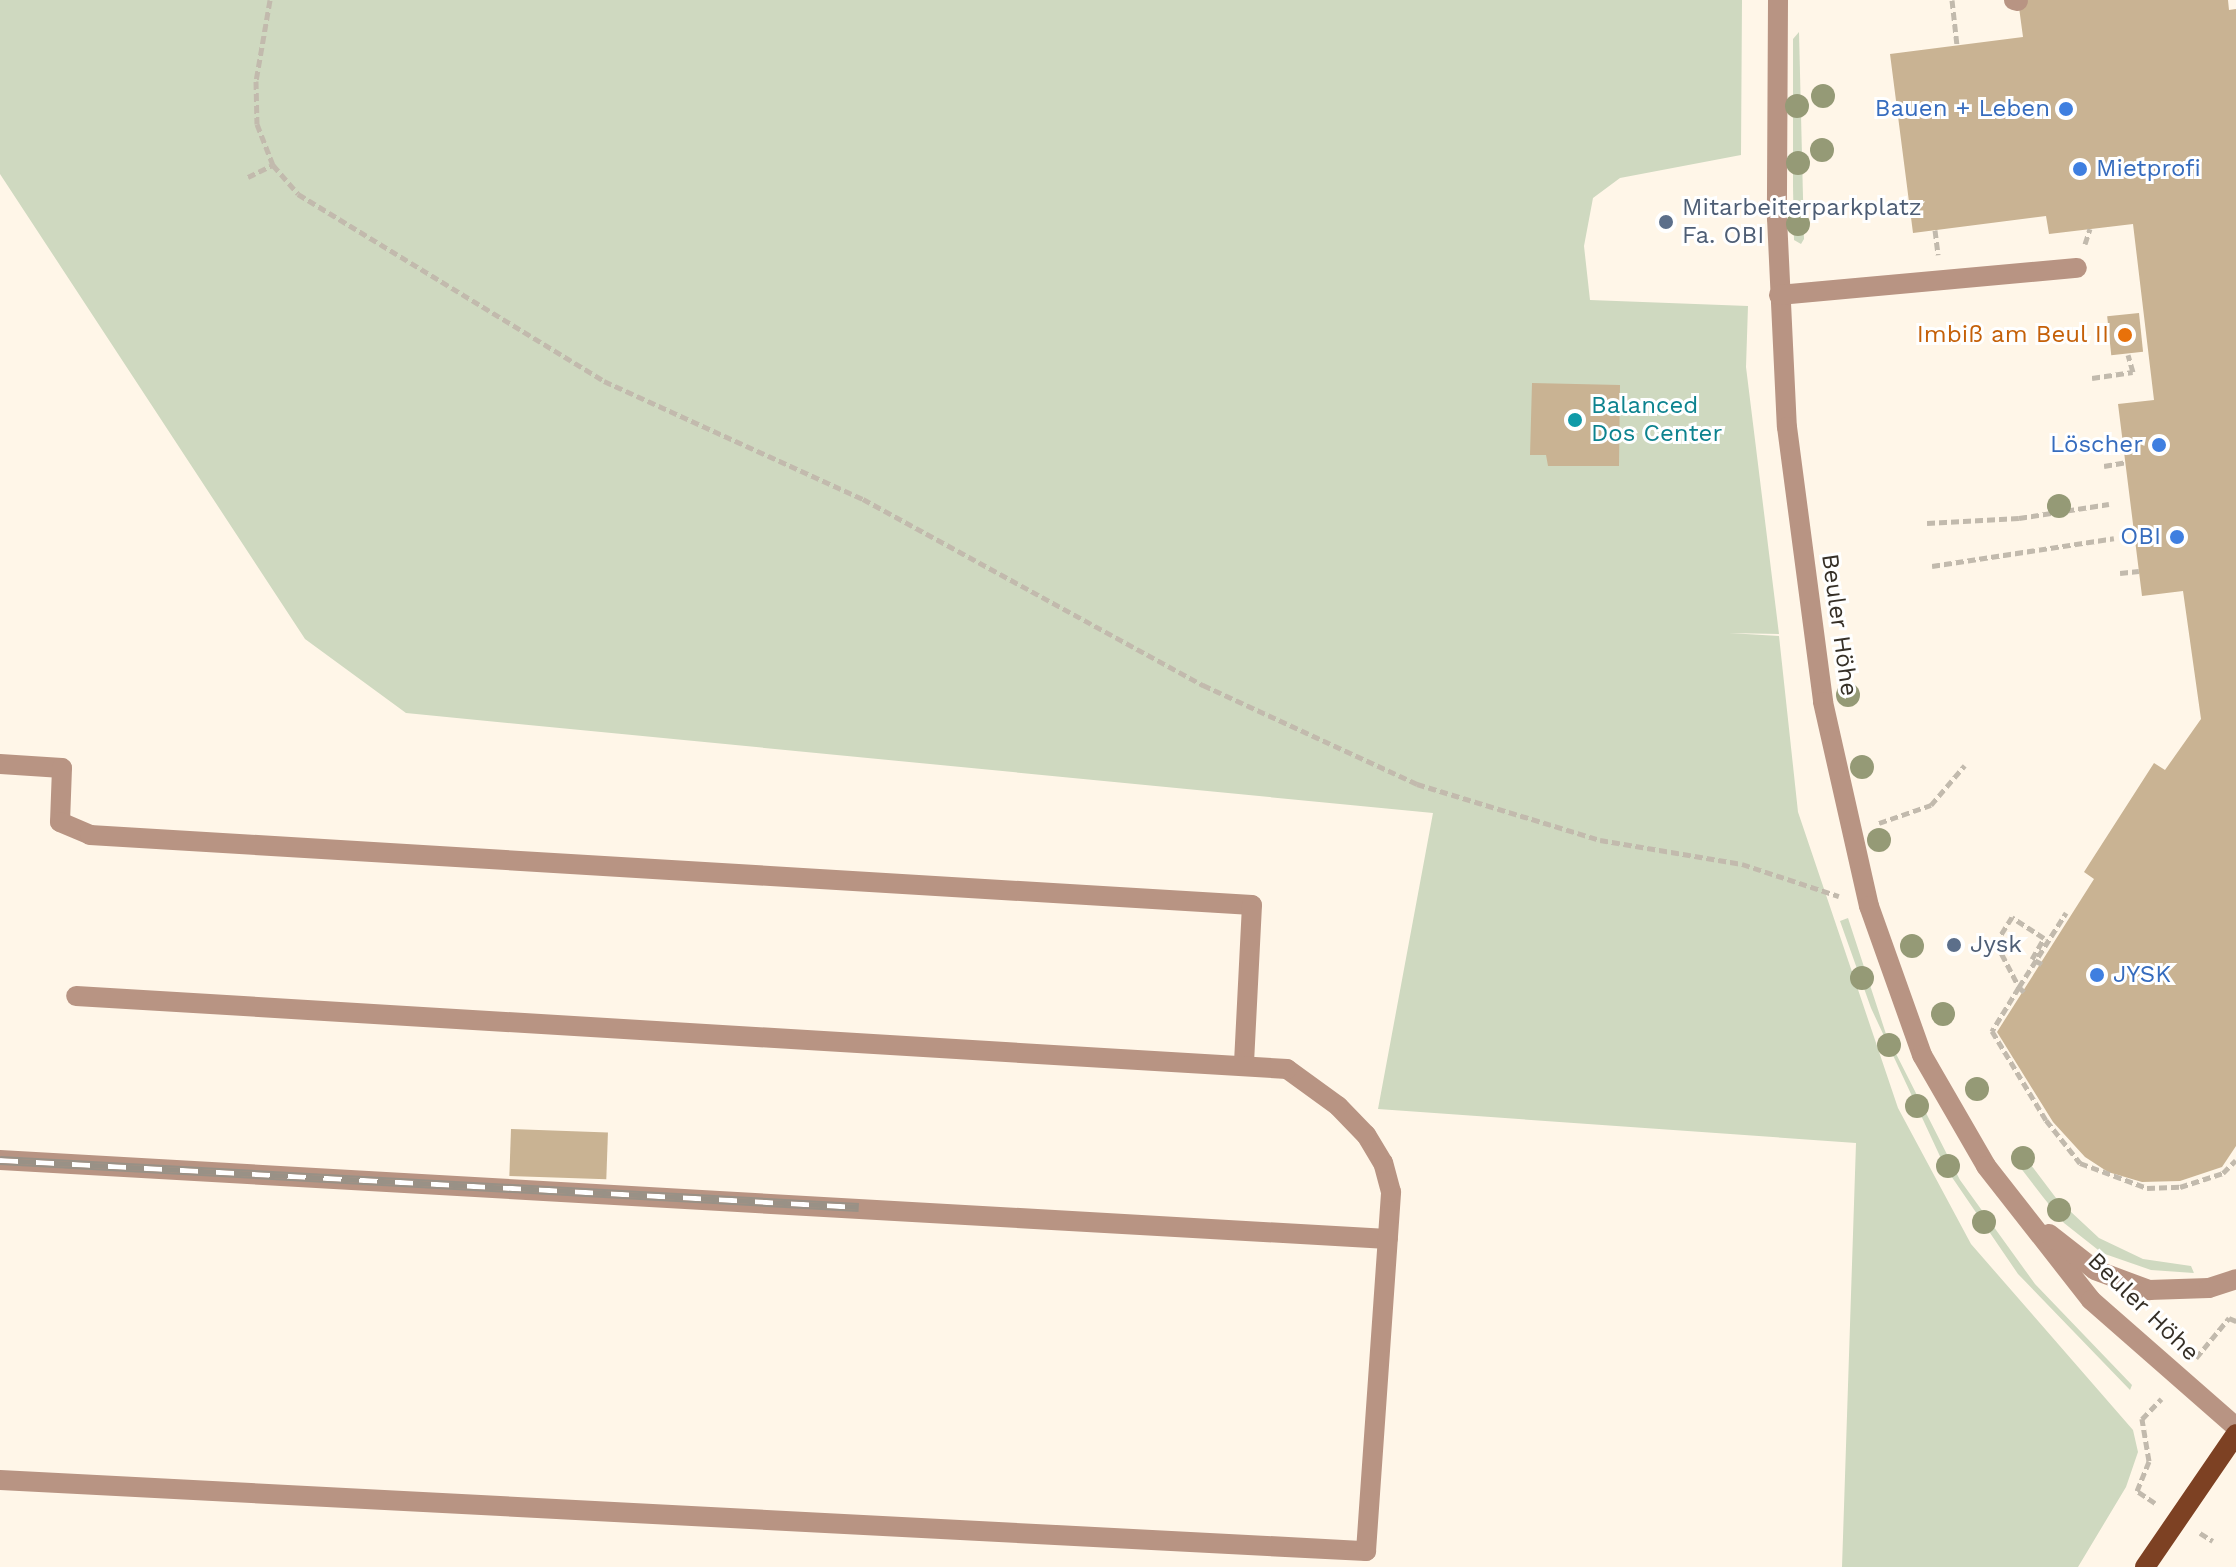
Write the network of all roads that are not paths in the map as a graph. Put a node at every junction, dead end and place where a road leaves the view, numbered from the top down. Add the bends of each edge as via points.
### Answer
1 (1778, 0) edge
2 (2077, 268) dead end
3 (1779, 295) junction
4 (0, 764) edge
5 (76, 996) dead end
6 (1244, 1064) junction
7 (0, 1160) edge
8 (2023, 1214) junction
9 (1388, 1239) junction
10 (2236, 1279) edge
11 (2236, 1427) edge
12 (2236, 1434) edge
13 (0, 1480) edge
14 (2145, 1567) edge

1 - 3 street, Beuler Höhe
2 - 3 street
3 - 8 street, Beuler Höhe via 1787,427 1823,702 1869,906 1922,1055 1953,1116
4 - 6 street via 62,768 60,822 90,835 1252,905
5 - 6 street
6 - 9 street via 1303,1076 1366,1135 1389,1177
7 - 9 street
8 - 10 street, Beuler Höhe via 2095,1270 2149,1290 2209,1288
8 - 11 street, Beuler Höhe via 2091,1300
9 - 13 street via 1366,1551
12 - 14 main road

